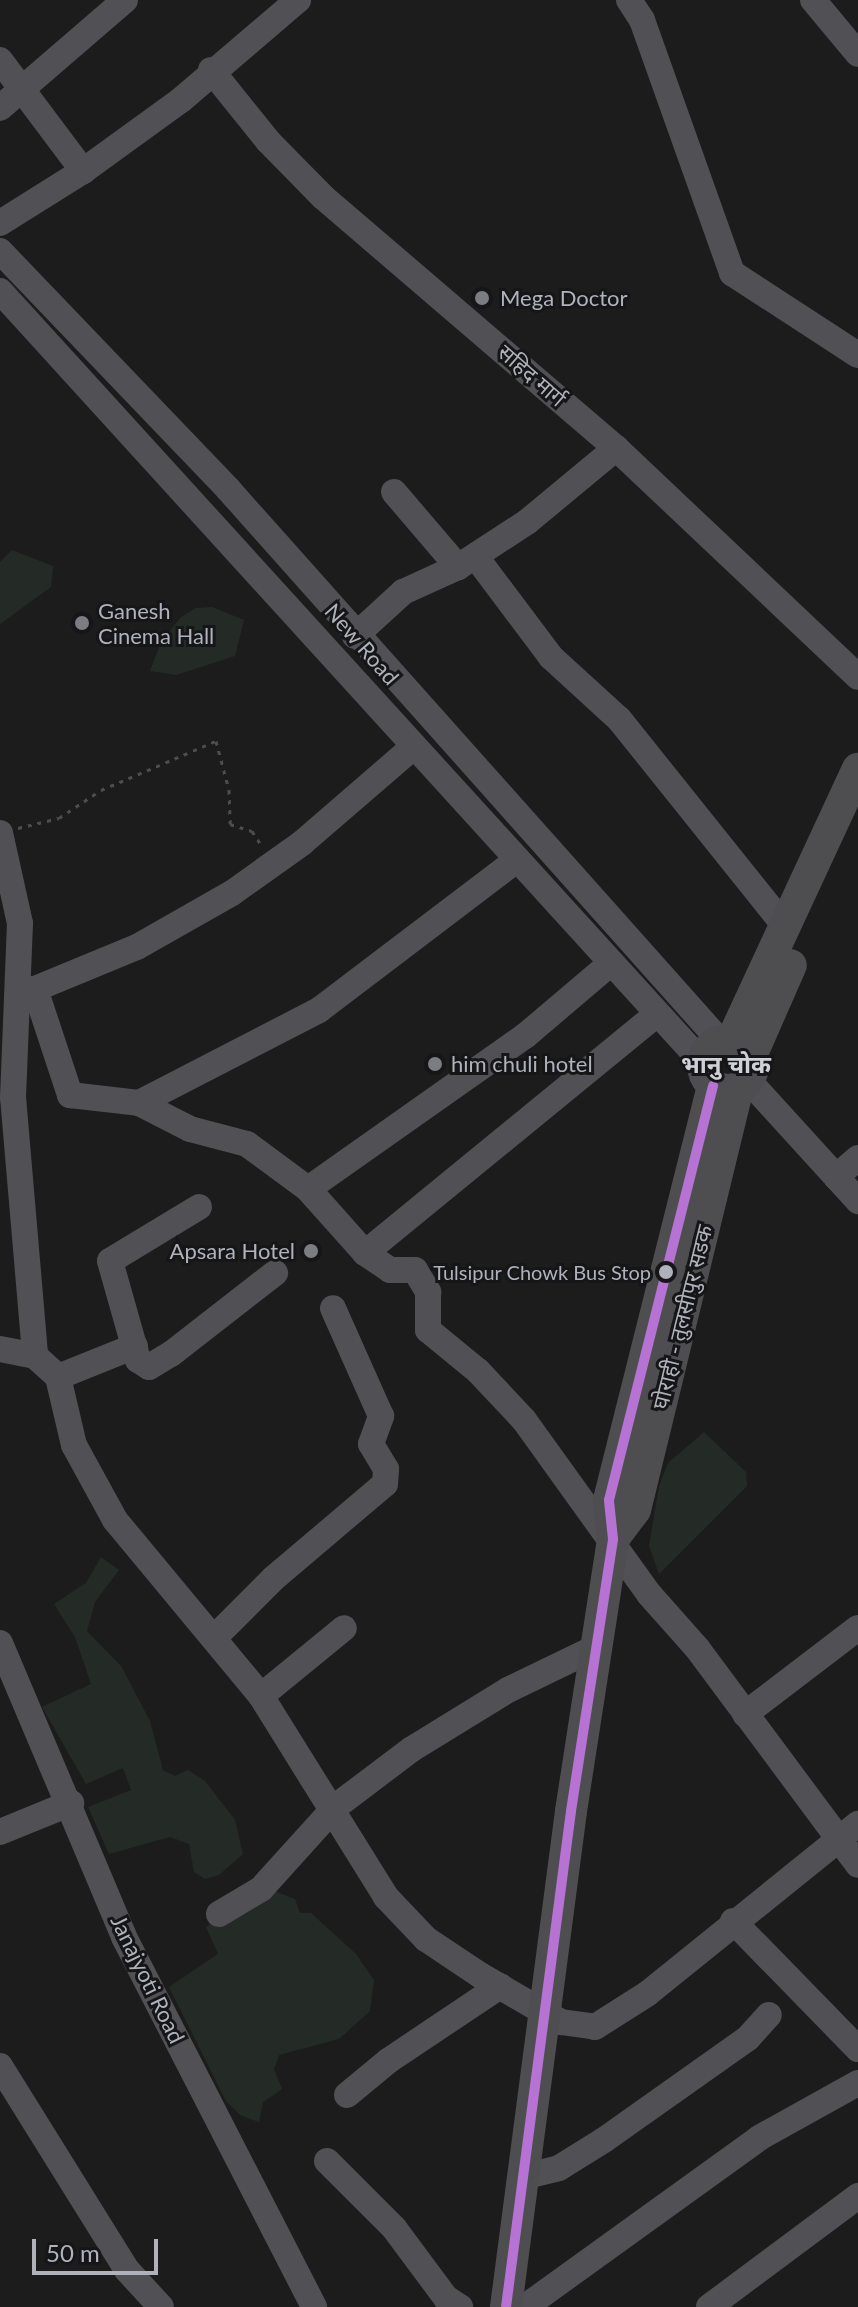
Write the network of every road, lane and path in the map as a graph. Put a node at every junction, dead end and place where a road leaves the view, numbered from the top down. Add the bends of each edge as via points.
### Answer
1 (125, 0) edge
2 (298, 0) edge
3 (629, 0) edge
4 (813, 0) edge
5 (858, 54) edge
6 (0, 60) edge
7 (211, 70) junction
8 (23, 89) junction
9 (0, 108) edge
10 (83, 171) junction
11 (0, 223) edge
12 (0, 251) edge
13 (0, 291) edge
14 (858, 355) edge
15 (616, 448) junction
16 (228, 489) junction
17 (394, 492) dead end
18 (204, 510) junction
19 (467, 562) junction
20 (355, 636) junction
21 (858, 677) edge
22 (411, 749) junction
23 (858, 769) edge
24 (858, 821) edge
25 (0, 835) edge
26 (515, 861) junction
27 (272, 865) junction
28 (785, 926) junction
29 (610, 964) junction
30 (27, 989) junction
31 (657, 1014) junction
32 (729, 1065) junction
33 (139, 1103) junction
34 (858, 1158) edge
35 (836, 1177) junction
36 (308, 1189) junction
37 (858, 1201) edge
38 (199, 1207) dead end
39 (365, 1253) junction
40 (275, 1273) dead end
41 (333, 1308) dead end
42 (135, 1346) junction
43 (0, 1349) edge
44 (35, 1356) junction
45 (58, 1377) junction
46 (613, 1539) junction
47 (344, 1628) dead end
48 (858, 1628) edge
49 (215, 1637) junction
50 (0, 1643) edge
51 (595, 1648) junction
52 (261, 1696) junction
53 (745, 1714) junction
54 (71, 1803) junction
55 (335, 1807) junction
56 (0, 1832) edge
57 (849, 1833) edge
58 (858, 1865) edge
59 (219, 1914) dead end
60 (733, 1921) junction
61 (500, 1986) junction
62 (546, 2010) junction
63 (769, 2015) dead end
64 (858, 2049) edge
65 (0, 2066) edge
66 (858, 2083) edge
67 (347, 2095) dead end
68 (327, 2161) dead end
69 (523, 2177) junction
70 (858, 2196) edge
71 (161, 2307) edge
72 (314, 2307) edge
73 (460, 2307) edge
74 (506, 2307) edge
75 (525, 2307) edge
76 (709, 2307) edge

1 - 8 street
2 - 7 street
3 - 14 street via 642,20 732,273
4 - 5 street
6 - 8 street
7 - 10 street via 181,100
7 - 15 street, सहिद मार्ग via 268,141 323,197
8 - 9 street
8 - 10 street
10 - 11 street
12 - 16 street, New Road
13 - 18 street, New Road
15 - 19 street
15 - 21 street, सहिद मार्ग
16 - 18 street
16 - 20 street, New Road
17 - 19 street
18 - 22 street, New Road
19 - 20 street via 403,592
19 - 28 street via 551,657 619,719
20 - 32 street, New Road
22 - 26 street, New Road
22 - 27 street
23 - 28 main road
24 - 32 main road
25 - 27 path via 39,819 59,818 101,790 216,741 229,790 230,824 252,831
25 - 30 street via 20,923
26 - 29 street, New Road
26 - 33 street via 319,1010
27 - 30 street via 137,947
28 - 32 main road
29 - 31 street, New Road
29 - 36 street via 525,1036
30 - 33 street via 70,1095
30 - 44 street via 13,1097
31 - 32 street, New Road
31 - 39 street
32 - 35 street
32 - 46 main road, घोराही - तुलसीपुर सडक via 609,1500
33 - 36 street via 190,1129 247,1144
34 - 35 street
35 - 37 street
36 - 39 street
38 - 42 street via 110,1261
39 - 46 street via 390,1270 415,1270 428,1292 428,1330 478,1371 524,1420
40 - 42 street via 149,1367 138,1360
41 - 49 street via 381,1416 371,1444 386,1469 385,1484 274,1578
42 - 45 street
43 - 44 street
44 - 45 street
45 - 49 street via 74,1445 115,1520
46 - 51 main road, घोराही - तुलसीपुर सडक
46 - 53 street via 649,1594
47 - 52 street
48 - 53 street
49 - 52 street
50 - 54 street, Janajyoti Road
51 - 55 street via 458,1719
51 - 62 main road, घोराही - तुलसीपुर सडक
52 - 55 street
53 - 57 street
54 - 56 street
54 - 72 street, Janajyoti Road via 124,1937
55 - 59 street via 261,1889
55 - 61 street via 396,1907 426,1939
57 - 58 street
57 - 60 street
60 - 62 street via 611,2021 578,2027
60 - 64 street
61 - 62 street
61 - 67 street
62 - 69 main road, घोराही - तुलसीपुर सडक
63 - 69 street via 748,2038 604,2140 559,2168
65 - 71 street via 127,2270
66 - 75 street via 759,2138
68 - 73 street via 394,2228 446,2298
69 - 74 main road, घोराही - तुलसीपुर सडक
70 - 76 street

